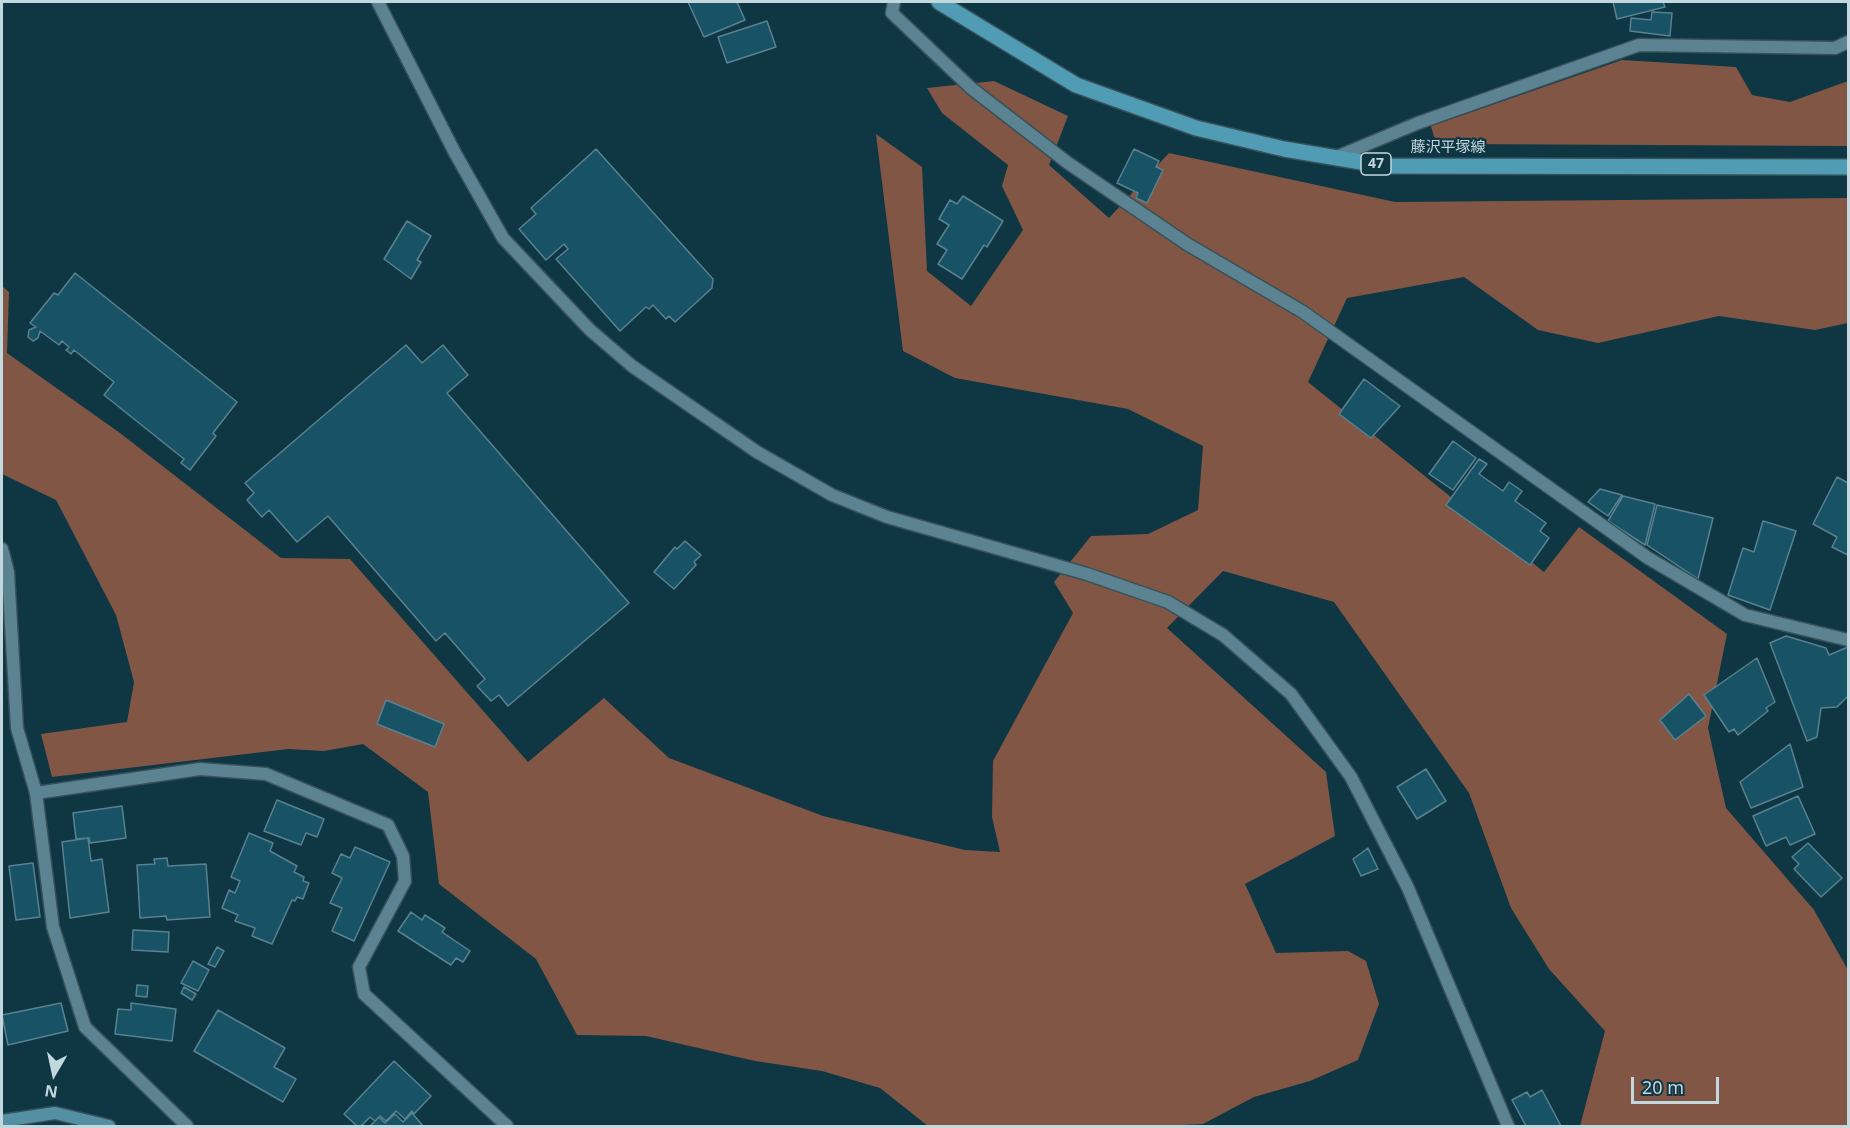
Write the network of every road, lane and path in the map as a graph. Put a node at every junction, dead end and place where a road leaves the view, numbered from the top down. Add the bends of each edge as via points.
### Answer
1 (378, 2) edge
2 (894, 2) edge
3 (939, 2) edge
4 (1848, 42) edge
5 (1334, 158) junction
6 (1848, 167) edge
7 (2, 549) edge
8 (1848, 640) edge
9 (36, 794) junction
10 (2, 1121) edge
11 (109, 1126) edge
12 (187, 1126) edge
13 (507, 1126) edge
14 (1508, 1126) edge

1 - 14 street via 503,238 590,330 632,366 757,452 832,495 887,517 1087,574 1168,602 1223,635 1291,694 1352,777 1407,888
2 - 8 street via 892,13 963,80 1068,162 1187,244 1303,312 1648,558 1745,615
3 - 5 main road, 藤沢平塚線 / 47 via 1076,85 1196,128
4 - 5 street via 1835,48 1639,45 1418,123
5 - 6 main road, 藤沢平塚線 / 47 via 1385,166
7 - 9 street via 8,572 17,728
9 - 12 street via 53,927 85,1027
9 - 13 street via 200,769 266,774 388,825 403,856 405,881 359,967 364,994
10 - 11 street via 55,1113

